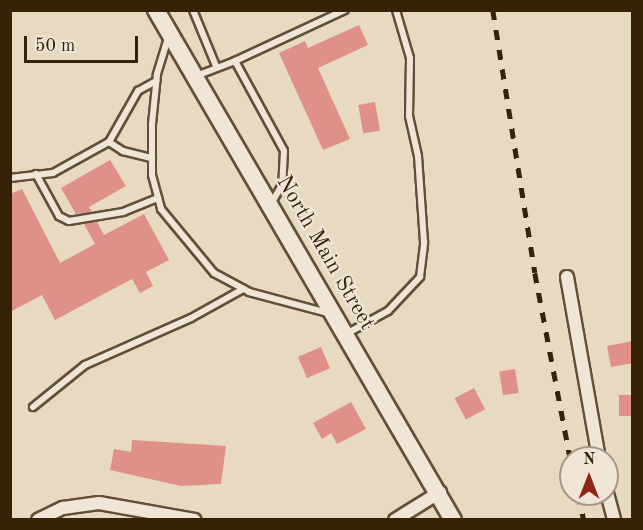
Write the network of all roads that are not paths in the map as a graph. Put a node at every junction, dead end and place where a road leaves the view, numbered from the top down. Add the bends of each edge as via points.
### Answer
1 (156, 10) edge
2 (193, 10) edge
3 (345, 10) edge
4 (396, 10) edge
5 (169, 33) junction
6 (235, 61) junction
7 (216, 66) junction
8 (195, 76) junction
9 (156, 81) junction
10 (109, 142) junction
11 (152, 158) junction
12 (36, 174) junction
13 (10, 178) edge
14 (158, 198) junction
15 (271, 204) junction
16 (567, 277) dead end
17 (243, 289) junction
18 (335, 314) junction
19 (346, 334) junction
20 (33, 407) dead end
21 (597, 446) edge
22 (440, 492) junction
23 (38, 519) edge
24 (194, 519) edge
25 (395, 519) edge
26 (453, 519) edge

1 - 5 main road, North Main Street
2 - 7 lane
3 - 6 lane
4 - 19 lane via 410,58 409,116 417,156 424,242 420,277 388,310
5 - 8 main road, North Main Street
5 - 9 lane
6 - 7 lane
6 - 15 lane via 284,151 282,184
7 - 8 lane
8 - 15 main road, North Main Street
9 - 10 lane via 138,91
9 - 11 lane
10 - 11 lane via 123,151
10 - 12 lane via 53,173
11 - 14 lane
12 - 13 lane
12 - 14 lane via 59,216 69,221 123,212
14 - 17 lane via 178,234 214,273
15 - 18 main road, North Main Street
16 - 21 street
17 - 18 lane via 296,308
17 - 20 lane via 191,318 85,365
18 - 19 main road, North Main Street
19 - 22 main road, North Main Street
22 - 25 street
22 - 26 main road, North Main Street
23 - 24 street via 63,508 99,503

